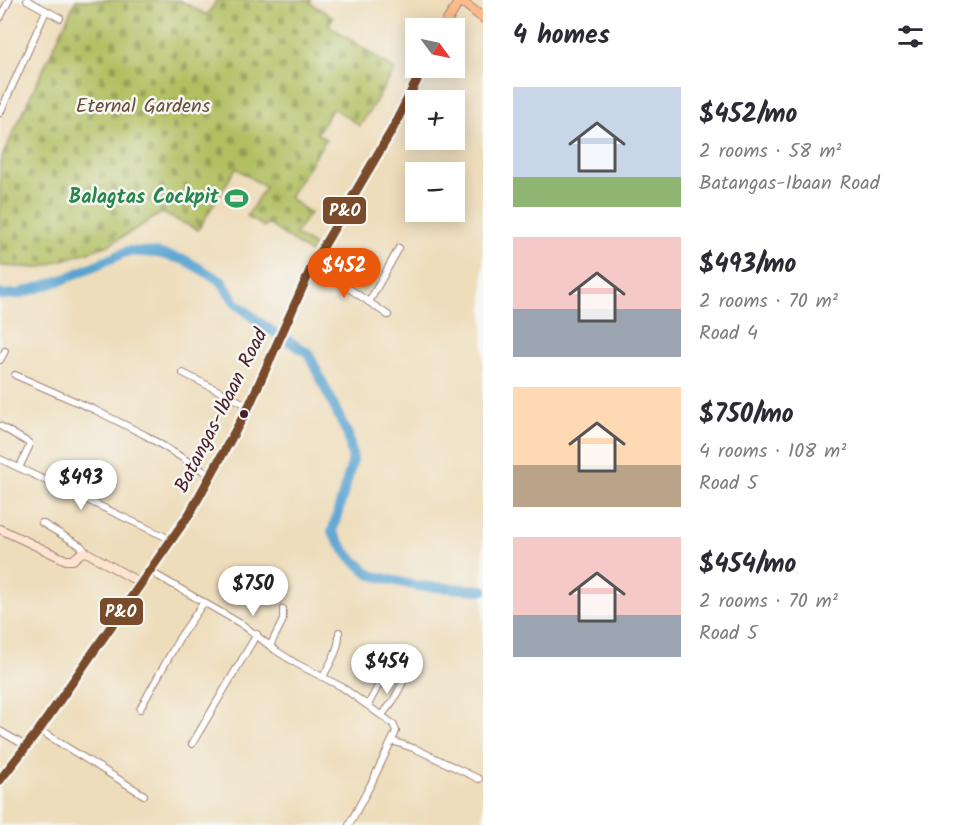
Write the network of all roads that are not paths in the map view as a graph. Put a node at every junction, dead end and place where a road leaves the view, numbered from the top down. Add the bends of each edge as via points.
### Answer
1 (9, 0) edge
2 (27, 0) edge
3 (460, 0) edge
4 (46, 11) junction
5 (0, 18) edge
6 (60, 18) dead end
7 (449, 18) edge
8 (483, 18) edge
9 (418, 78) edge
10 (0, 113) edge
11 (399, 248) dead end
12 (313, 264) junction
13 (369, 302) junction
14 (388, 315) dead end
15 (5, 351) dead end
16 (0, 360) edge
17 (183, 373) dead end
18 (15, 375) dead end
19 (249, 406) junction
20 (0, 426) edge
21 (0, 459) edge
22 (19, 468) junction
23 (212, 476) junction
24 (42, 523) dead end
25 (0, 529) edge
26 (172, 540) junction
27 (86, 552) junction
28 (151, 572) junction
29 (142, 584) junction
30 (204, 602) junction
31 (283, 609) dead end
32 (339, 632) dead end
33 (257, 634) junction
34 (270, 646) junction
35 (385, 673) dead end
36 (323, 677) junction
37 (405, 678) dead end
38 (368, 705) junction
39 (140, 710) dead end
40 (382, 715) junction
41 (39, 730) junction
42 (0, 731) edge
43 (392, 741) junction
44 (192, 744) dead end
45 (26, 746) junction
46 (479, 779) dead end
47 (0, 780) edge
48 (144, 795) dead end
49 (349, 825) edge

1 - 5 street
2 - 4 street
3 - 7 main road
3 - 8 main road
4 - 6 street
4 - 10 street
9 - 12 main road, Batangas-Ibaan Road
11 - 13 street
12 - 13 street
12 - 19 main road, Batangas-Ibaan Road
13 - 14 street
15 - 16 street
17 - 19 street
18 - 23 street via 145,435
19 - 23 main road, Batangas-Ibaan Road
20 - 22 street via 29,443
21 - 22 street
22 - 26 street
23 - 26 main road, Batangas-Ibaan Road
24 - 27 street
25 - 27 street via 66,560
26 - 28 main road, Batangas-Ibaan Road
27 - 29 street
28 - 29 main road, Batangas-Ibaan Road
28 - 30 street
29 - 41 main road, Batangas-Ibaan Road
30 - 33 street
30 - 39 street
31 - 34 street via 283,620
32 - 36 street via 340,642
33 - 34 street
33 - 44 street
34 - 36 street
35 - 38 street
36 - 38 street
37 - 40 street
38 - 40 street
40 - 43 street via 396,727
41 - 45 main road, Batangas-Ibaan Road
41 - 48 street
42 - 45 street
43 - 46 street
43 - 49 street
45 - 47 main road, Batangas-Ibaan Road

